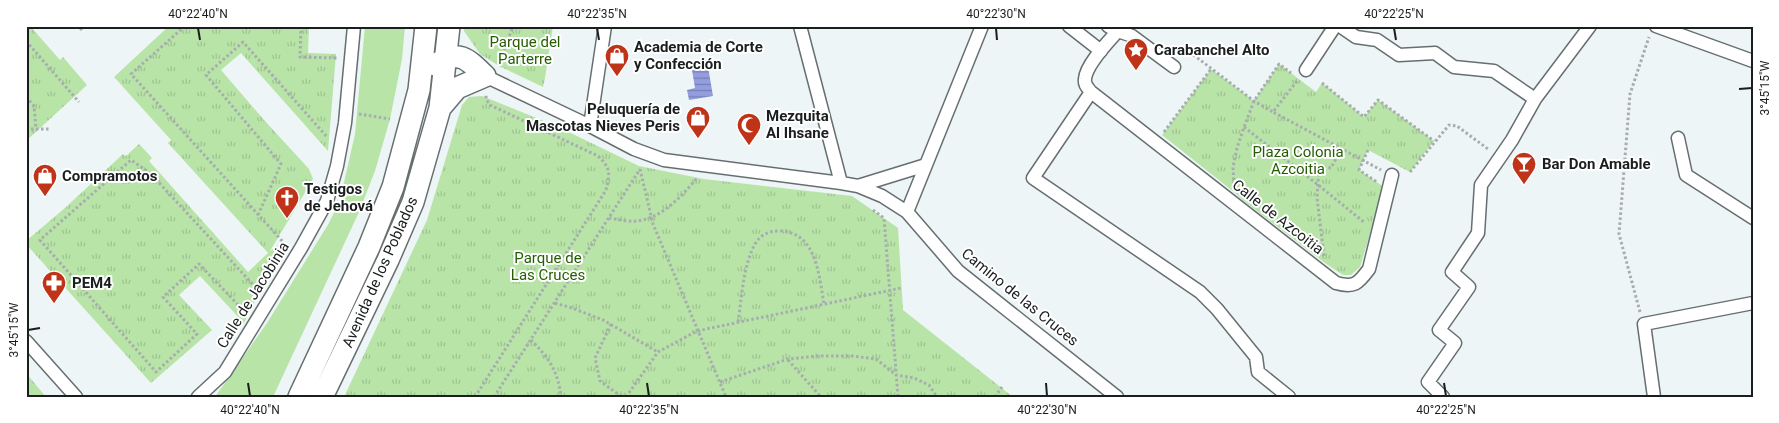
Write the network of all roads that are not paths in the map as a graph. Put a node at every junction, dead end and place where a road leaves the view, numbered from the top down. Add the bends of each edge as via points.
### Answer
1 (354, 26) edge
2 (426, 26) edge
3 (449, 26) edge
4 (604, 26) edge
5 (800, 26) edge
6 (982, 26) edge
7 (1069, 26) edge
8 (1335, 26) edge
9 (1340, 26) edge
10 (1590, 26) edge
11 (1112, 29) edge
12 (1653, 29) edge
13 (1101, 51) junction
14 (447, 56) junction
15 (1753, 61) edge
16 (1174, 67) road end
17 (1302, 74) road end
18 (490, 78) junction
19 (419, 90) junction
20 (1092, 92) junction
21 (1535, 99) junction
22 (440, 108) junction
23 (590, 126) junction
24 (1678, 138) dead end
25 (926, 165) junction
26 (1392, 175) road end
27 (841, 183) junction
28 (858, 186) junction
29 (907, 212) junction
30 (1753, 218) edge
31 (1753, 303) edge
32 (26, 341) edge
33 (76, 397) edge
34 (198, 397) edge
35 (298, 397) edge
36 (322, 397) edge
37 (1117, 397) edge
38 (1289, 397) edge
39 (1443, 397) edge
40 (1654, 397) edge

1 - 34 street, Calle de Jacobinia via 345,123 337,166 326,200 301,248 225,372
2 - 19 main road, Avenida de los Poblados
3 - 14 main road, Avenida de los Poblados
4 - 23 street
5 - 27 street
6 - 25 street
7 - 13 street
8 - 17 street
9 - 21 street via 1356,36 1377,40 1399,55 1435,53 1454,67 1494,71
10 - 21 street
11 - 13 street
11 - 16 street via 1132,36
12 - 15 street
13 - 20 street via 1084,78 1085,85
14 - 18 main road via 458,56 471,62
14 - 19 main road via 433,66
14 - 22 main road, Avenida de los Poblados
18 - 22 main road via 457,88
18 - 23 street
19 - 35 main road, Avenida de los Poblados via 394,186 369,247
20 - 26 street, Calle de Azcoitia via 1336,283 1348,286 1360,282 1368,269
20 - 38 street via 1032,178 1200,292 1256,357 1258,372
21 - 39 street via 1512,140 1481,184 1478,233 1452,272 1469,287 1439,330 1455,342 1428,382
22 - 36 main road, Avenida de los Poblados via 413,202
23 - 27 street via 634,149 664,160
24 - 30 street via 1686,175
25 - 28 street
25 - 29 street
27 - 28 street
28 - 29 street, Camino de las Cruces
29 - 37 street, Camino de las Cruces via 958,271
31 - 40 street via 1644,324
32 - 33 street

